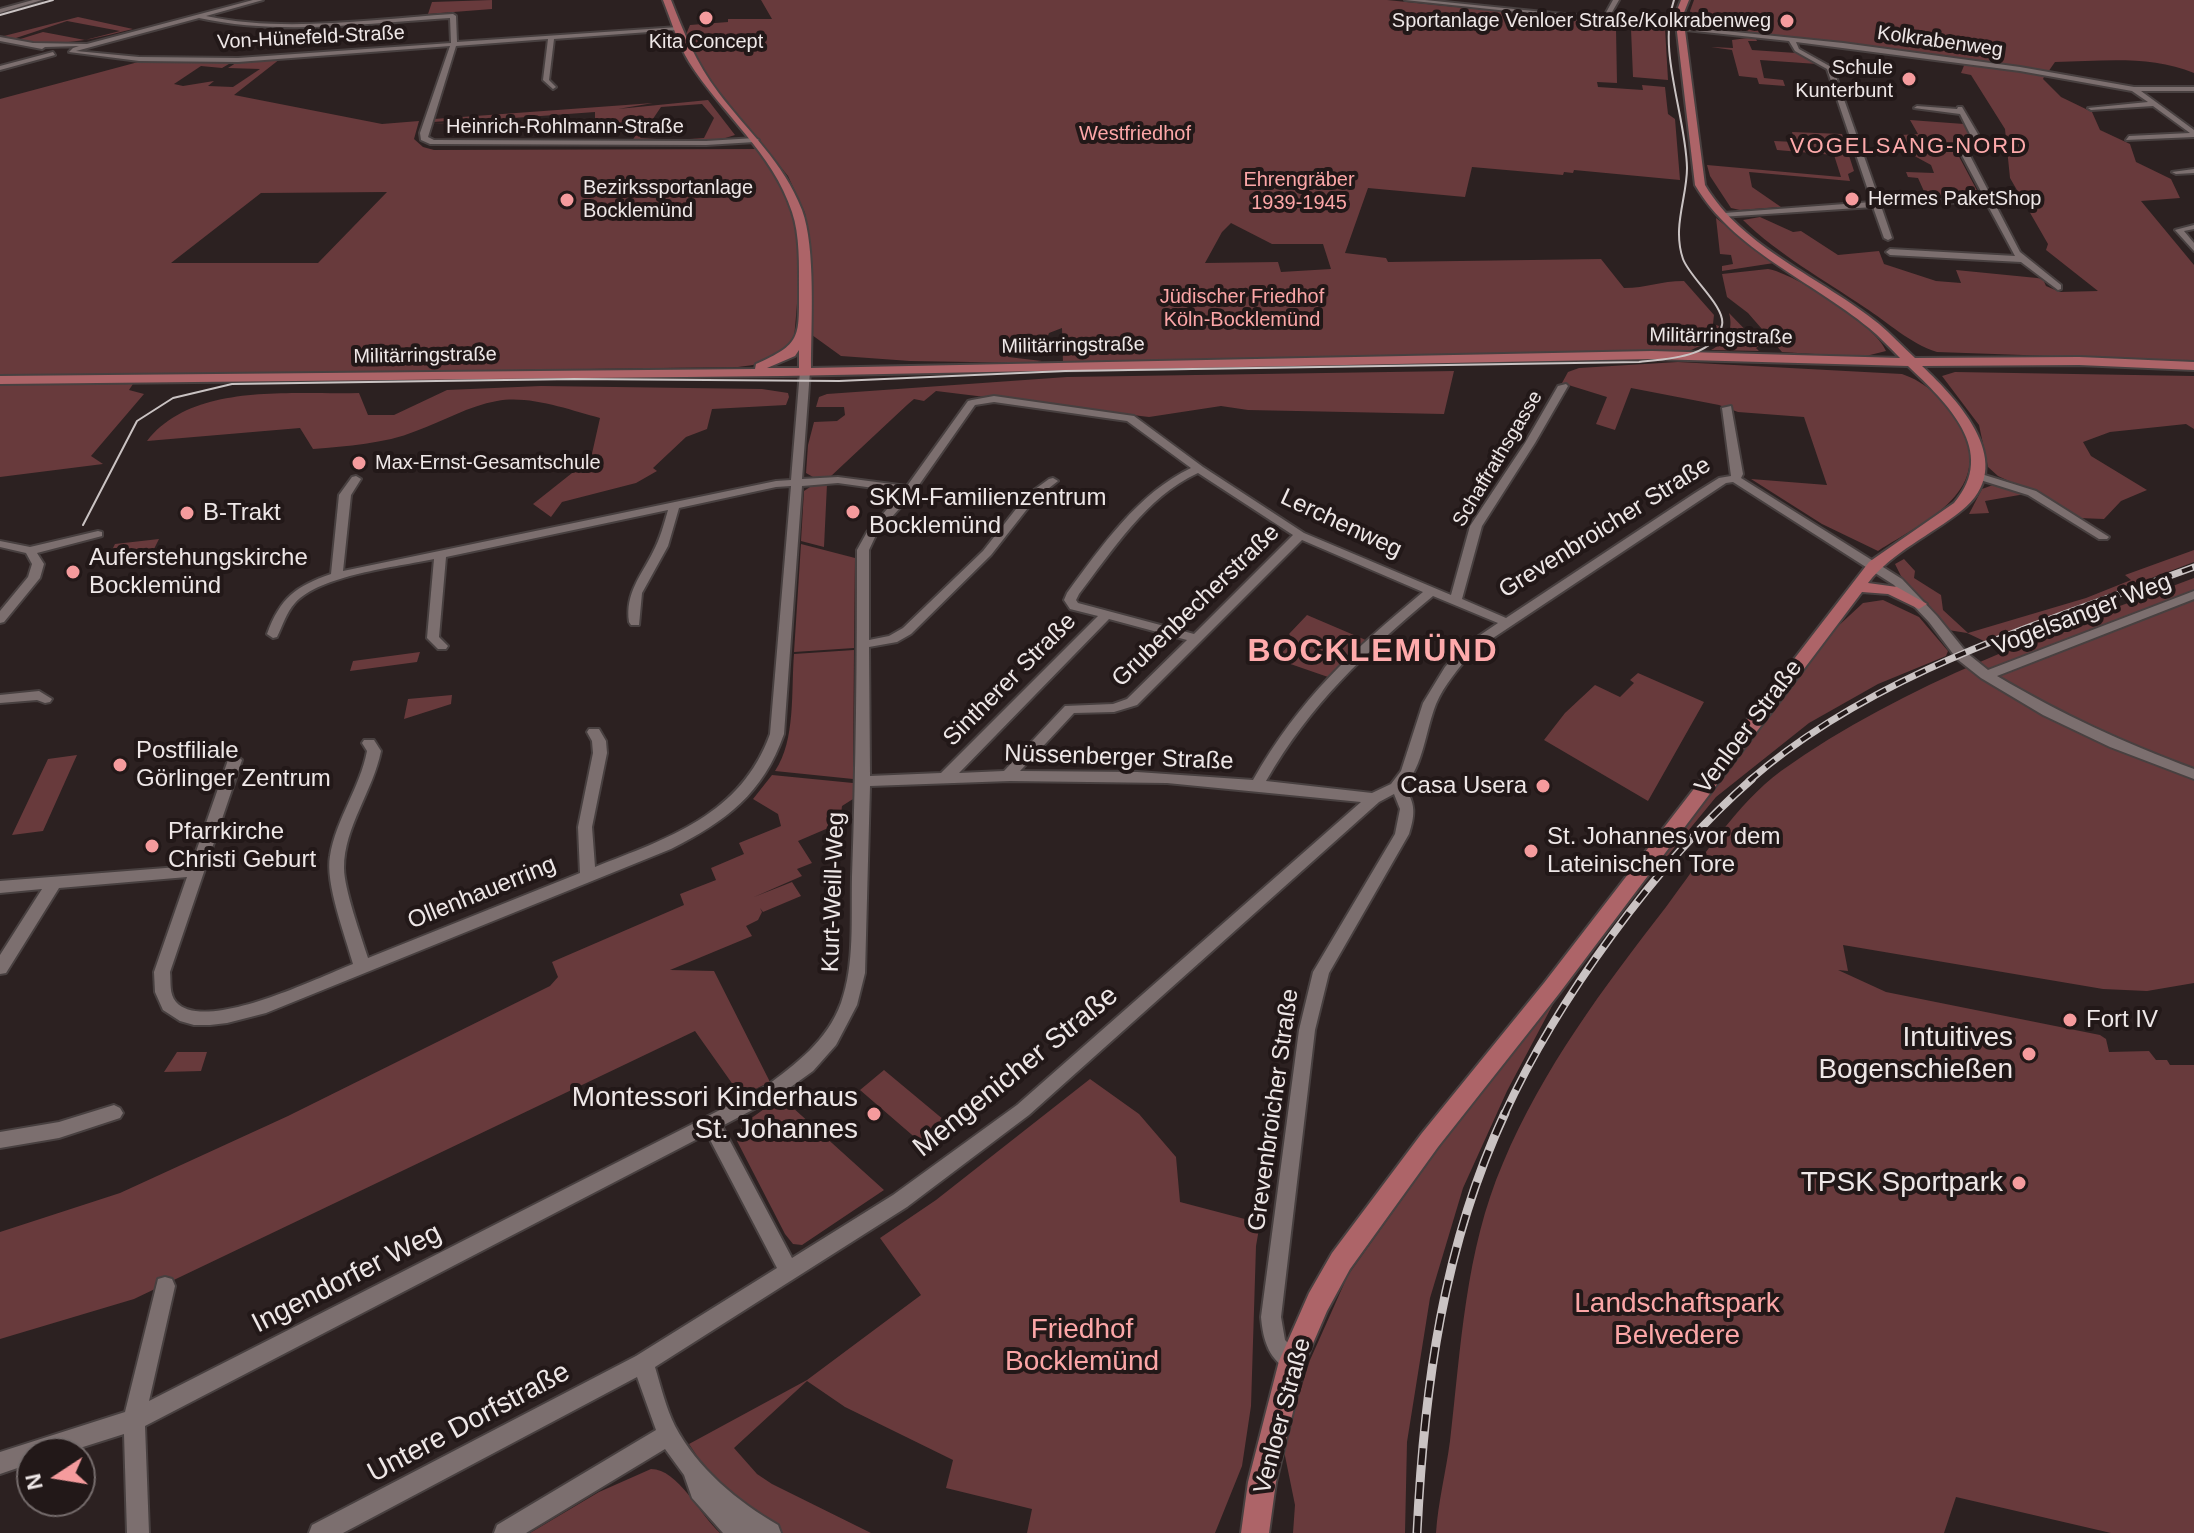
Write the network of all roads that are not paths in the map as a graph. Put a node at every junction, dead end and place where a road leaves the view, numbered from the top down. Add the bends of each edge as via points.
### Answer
1 (33, 0) edge
2 (260, 0) edge
3 (667, 0) edge
4 (1408, 0) edge
5 (1507, 0) edge
6 (1616, 0) edge
7 (1685, 0) edge
8 (1499, 9) junction
9 (0, 10) edge
10 (198, 16) junction
11 (1604, 21) junction
12 (676, 28) junction
13 (1682, 29) junction
14 (1698, 30) joint
15 (1735, 36) junction
16 (551, 37) junction
17 (1791, 39) junction
18 (0, 40) edge
19 (104, 41) junction
20 (34, 45) junction
21 (453, 45) junction
22 (23, 46) junction
23 (63, 52) junction
24 (18, 63) junction
25 (0, 68) edge
26 (553, 87) dead end
27 (2134, 89) junction
28 (2194, 89) edge
29 (2156, 104) junction
30 (1917, 108) dead end
31 (2091, 108) dead end
32 (2179, 122) junction
33 (2194, 122) edge
34 (2194, 134) edge
35 (2129, 138) dead end
36 (755, 140) junction
37 (2194, 171) edge
38 (2176, 172) dead end
39 (1990, 202) junction
40 (1876, 204) junction
41 (1724, 215) junction
42 (2194, 227) edge
43 (1888, 238) dead end
44 (2194, 248) edge
45 (1890, 252) dead end
46 (2022, 259) junction
47 (2058, 287) dead end
48 (804, 331) junction
49 (1890, 340) junction
50 (1639, 357) junction
51 (1879, 361) junction
52 (1968, 361) junction
53 (1916, 365) junction
54 (2194, 366) edge
55 (1891, 368) junction
56 (873, 369) junction
57 (805, 371) junction
58 (738, 372) junction
59 (2194, 373) edge
60 (0, 380) edge
61 (1563, 386) dead end
62 (1940, 390) junction
63 (1727, 408) dead end
64 (1130, 418) joint
65 (1199, 469) junction
66 (1978, 476) junction
67 (356, 479) dead end
68 (1735, 479) junction
69 (1053, 481) dead end
70 (795, 482) junction
71 (910, 490) junction
72 (674, 507) junction
73 (98, 534) dead end
74 (1300, 535) junction
75 (2103, 537) dead end
76 (0, 544) edge
77 (30, 551) junction
78 (440, 555) junction
79 (1874, 565) junction
80 (337, 576) junction
81 (1860, 587) junction
82 (1433, 590) junction
83 (2194, 595) edge
84 (1456, 599) junction
85 (1919, 604) junction
86 (1106, 615) junction
87 (0, 619) edge
88 (635, 622) dead end
89 (1505, 622) junction
90 (273, 634) dead end
91 (1196, 638) junction
92 (862, 645) junction
93 (442, 646) dead end
94 (1986, 675) junction
95 (0, 699) edge
96 (45, 699) dead end
97 (594, 732) dead end
98 (369, 743) dead end
99 (235, 760) dead end
100 (2194, 774) edge
101 (946, 777) junction
102 (1007, 777) junction
103 (863, 781) junction
104 (1257, 785) junction
105 (1396, 787) junction
106 (1374, 798) junction
107 (196, 871) junction
108 (588, 876) junction
109 (54, 883) junction
110 (0, 887) edge
111 (362, 967) junction
112 (0, 968) edge
113 (114, 1113) dead end
114 (711, 1123) junction
115 (0, 1140) edge
116 (789, 1272) junction
117 (165, 1286) dead end
118 (1292, 1361) junction
119 (643, 1363) junction
120 (134, 1420) junction
121 (668, 1435) junction
122 (0, 1463) edge
123 (692, 1466) junction
124 (138, 1533) edge
125 (320, 1533) edge
126 (505, 1533) edge
127 (738, 1533) edge
128 (770, 1533) edge
129 (1255, 1533) edge

1 - 9 street
2 - 10 street
3 - 12 main road
4 - 8 street
5 - 8 street
6 - 11 street
7 - 13 main road via 1679,11
8 - 11 street
10 - 19 street
10 - 21 street via 283,26 450,15 455,17
11 - 13 street
12 - 16 street, Von-Hünefeld-Straße
12 - 36 main road via 706,81
13 - 14 main road
13 - 15 street
13 - 41 main road via 1701,182 1706,198
14 - 15 street
15 - 17 street, Kolkrabenweg
16 - 21 street, Von-Hünefeld-Straße
16 - 26 street via 546,80
17 - 27 street, Kolkrabenweg via 1977,62
17 - 40 street via 1797,50 1830,68
18 - 20 street, Von-Hünefeld-Straße
18 - 22 street, Von-Hünefeld-Straße
19 - 20 street
19 - 23 street
20 - 23 street, Von-Hünefeld-Straße
21 - 23 street, Von-Hünefeld-Straße via 218,60
21 - 36 street, Heinrich-Rohlmann-Straße via 424,133 433,142
22 - 23 street, Von-Hünefeld-Straße
22 - 24 street via 39,53
23 - 24 street
24 - 25 street
27 - 28 street, Kolkrabenweg
27 - 29 street
29 - 31 street
29 - 32 street
30 - 39 street via 1961,110 1975,136 1962,148
32 - 33 street
32 - 34 street
34 - 35 street
36 - 48 main road via 777,168 798,213 805,266
37 - 38 street
39 - 40 street
39 - 46 street
40 - 41 street
40 - 43 street
41 - 49 main road via 1760,248
42 - 44 street via 2179,230
45 - 46 street
46 - 47 street
48 - 56 main road via 822,357
48 - 57 main road
48 - 58 main road via 783,359
49 - 51 main road via 1891,352
49 - 52 main road
49 - 53 main road
50 - 51 main road, Militärringstraße
50 - 55 main road
50 - 56 main road, Militärringstraße
51 - 53 main road, Militärringstraße
52 - 53 main road, Militärringstraße
52 - 54 main road, Militärringstraße
53 - 55 main road
53 - 59 main road, Militärringstraße
53 - 62 main road
55 - 62 main road
56 - 57 main road, Militärringstraße
57 - 58 main road, Militärringstraße
57 - 70 street, Ollenhauerring
58 - 60 main road, Militärringstraße
61 - 84 street, Schaffrathsgasse via 1476,526
62 - 66 main road via 1974,438
63 - 68 street
64 - 65 street, Lerchenweg
64 - 71 street, Kurt-Weill-Weg via 977,401
65 - 74 street, Lerchenweg
65 - 86 street, Sintherer Straße via 1185,474 1151,503 1073,593 1074,606
66 - 75 street via 2032,493
66 - 79 main road, Venloer Straße via 1959,506
67 - 80 street via 345,496
68 - 79 street
68 - 89 street, Grevenbroicher Straße via 1723,480
69 - 92 street via 1031,497 987,553 907,631
70 - 71 street via 849,481
70 - 72 street
70 - 108 street, Ollenhauerring via 777,734 768,761 747,791 709,822
71 - 92 street, Kurt-Weill-Weg via 863,550
72 - 78 street
72 - 88 street via 659,553 635,592
73 - 77 street
74 - 82 street, Lerchenweg
74 - 91 street, Grubenbecherstraße
76 - 77 street
77 - 87 street via 38,564 34,578
78 - 80 street
78 - 93 street via 433,638
79 - 81 main road, Venloer Straße
79 - 85 street
80 - 90 street via 304,589 284,605
81 - 85 main road via 1892,590
81 - 118 main road, Venloer Straße via 1370,1219 1318,1302
82 - 84 street, Lerchenweg
82 - 104 street via 1340,669 1277,747
83 - 94 street, Vogelsanger Weg
84 - 89 street, Lerchenweg
85 - 94 street via 1962,656
86 - 91 street, Sintherer Straße
86 - 101 street, Sintherer Straße
89 - 105 street, Grevenbroicher Straße via 1468,649 1439,685 1408,773
91 - 102 street, Grubenbecherstraße via 1123,707 1070,709
92 - 103 street, Kurt-Weill-Weg
94 - 100 street via 2115,744
95 - 96 street
97 - 108 street via 600,753 585,827
98 - 111 street via 374,751 370,772 336,859
99 - 107 street, Ollenhauerring
101 - 102 street, Nüssenberger Straße
101 - 103 street, Nüssenberger Straße
102 - 104 street, Nüssenberger Straße via 1136,777
103 - 114 street, Kurt-Weill-Weg via 857,973 849,1005 830,1040 807,1066
104 - 106 street, Nüssenberger Straße
105 - 106 street, Mengenicher Straße
105 - 118 street, Grevenbroicher Straße via 1408,800 1402,834 1321,972 1307,1030 1271,1317 1273,1342
106 - 116 street, Mengenicher Straße via 1023,1110 900,1201
107 - 109 street
107 - 111 street, Ollenhauerring via 162,972 162,997 170,1008 195,1019 235,1016
108 - 111 street, Ollenhauerring
109 - 110 street
109 - 112 street
113 - 115 street
114 - 116 street
114 - 120 street, Ingendorfer Weg
116 - 119 street, Mengenicher Straße
117 - 120 street
118 - 129 main road, Venloer Straße
119 - 121 street
119 - 125 street, Untere Dorfstraße
120 - 122 street, Ingendorfer Weg
120 - 124 street
121 - 123 street
121 - 126 street
123 - 127 street via 700,1490
123 - 128 street via 751,1523

